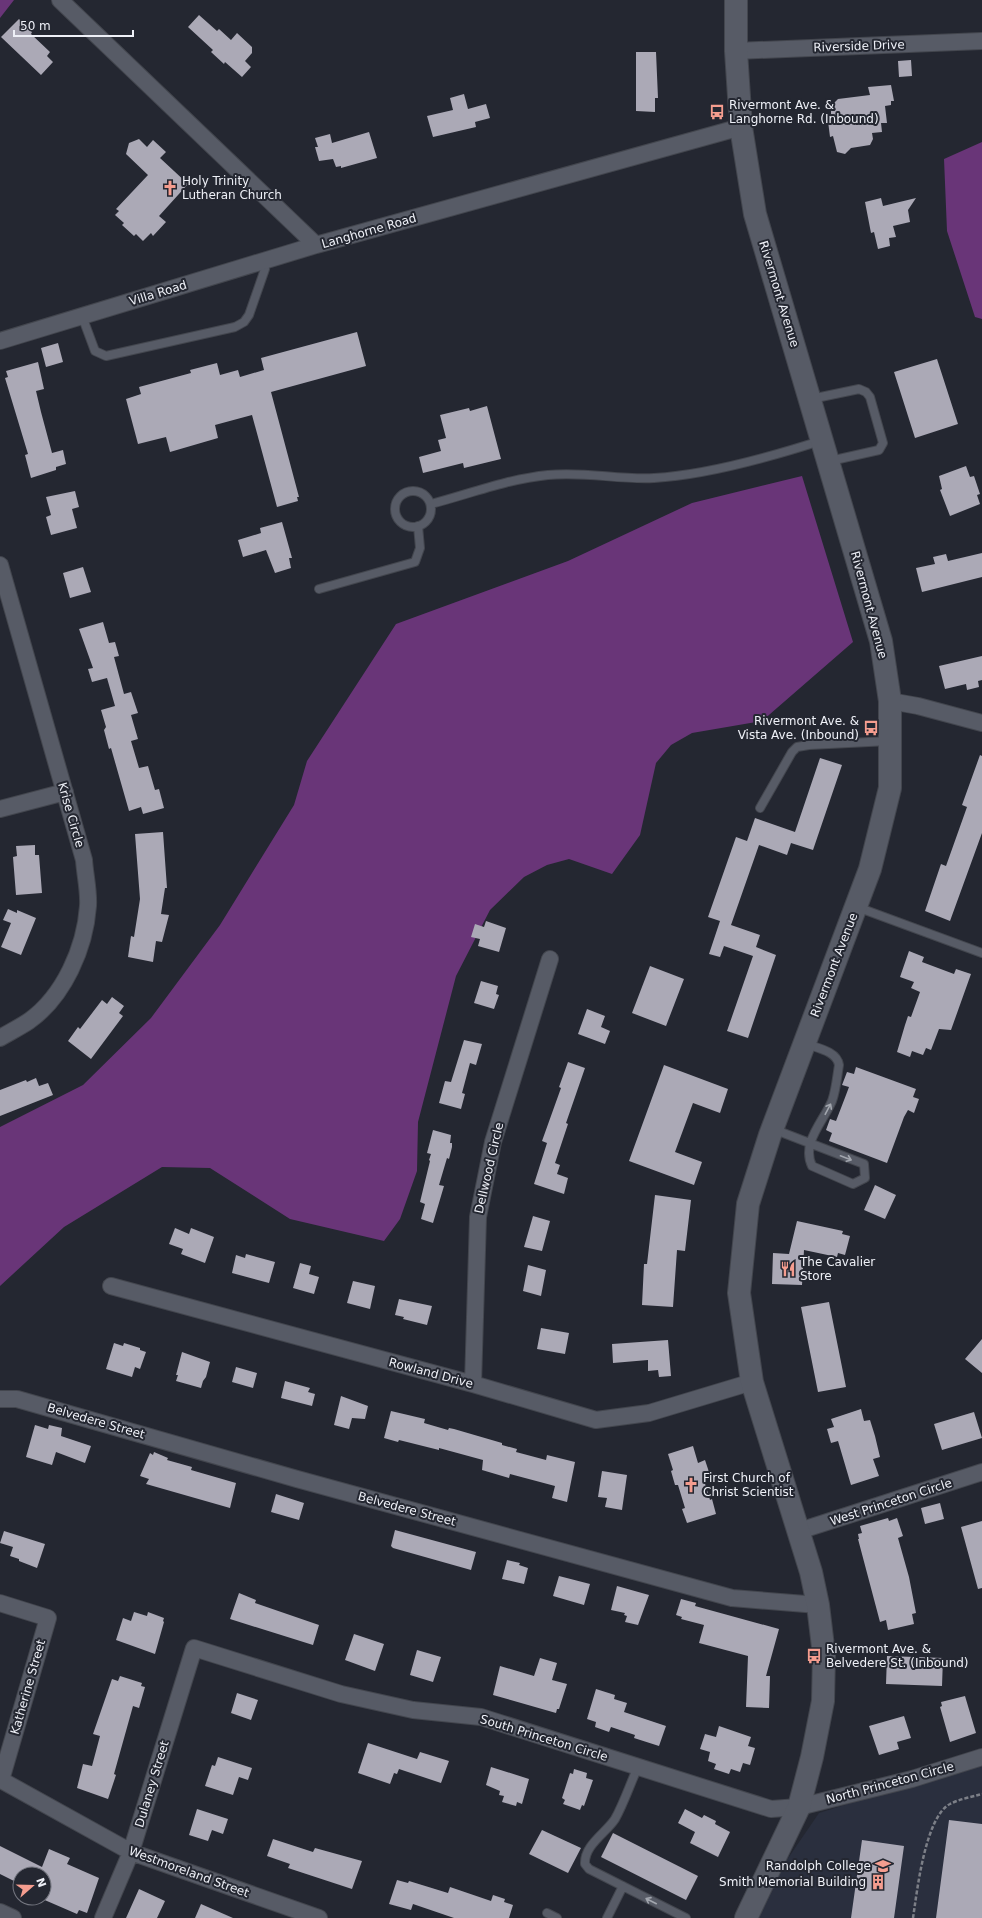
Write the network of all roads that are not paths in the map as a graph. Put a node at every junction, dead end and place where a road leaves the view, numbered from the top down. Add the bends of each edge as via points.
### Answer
1 (60, 0) edge
2 (736, 0) edge
3 (982, 41) edge
4 (736, 51) junction
5 (741, 127) junction
6 (316, 245) junction
7 (263, 262) junction
8 (82, 316) junction
9 (0, 341) edge
10 (810, 399) junction
11 (823, 440) junction
12 (829, 462) junction
13 (430, 504) junction
14 (418, 526) junction
15 (0, 565) edge
16 (319, 589) dead end
17 (890, 701) junction
18 (982, 723) edge
19 (890, 741) junction
20 (65, 792) junction
21 (760, 808) dead end
22 (0, 809) edge
23 (856, 906) junction
24 (982, 953) edge
25 (550, 960) dead end
26 (0, 1038) edge
27 (804, 1043) junction
28 (772, 1129) junction
29 (810, 1144) junction
30 (111, 1286) dead end
31 (752, 1382) junction
32 (473, 1384) junction
33 (0, 1399) edge
34 (982, 1472) edge
35 (799, 1531) junction
36 (0, 1602) edge
37 (818, 1605) junction
38 (194, 1648) joint
39 (982, 1757) edge
40 (638, 1768) junction
41 (1, 1780) edge
42 (799, 1807) junction
43 (131, 1852) junction
44 (623, 1886) junction
45 (0, 1912) edge
46 (547, 1913) dead end
47 (14, 1918) edge
48 (103, 1918) edge
49 (319, 1918) edge
50 (558, 1918) edge
51 (607, 1918) edge
52 (686, 1918) edge
53 (746, 1918) edge

1 - 6 street, Langhorne Road
2 - 4 main road, Rivermont Avenue
3 - 4 street, Riverside Drive
4 - 5 main road, Rivermont Avenue
5 - 6 street, Langhorne Road
5 - 10 main road, Rivermont Avenue via 755,214
6 - 7 street, Villa Road
7 - 8 street, Villa Road
7 - 8 lane via 265,269 249,316 235,327 106,356 95,350
8 - 9 street, Villa Road
10 - 11 main road, Rivermont Avenue
10 - 12 lane via 859,389 870,397 883,443 879,450
11 - 12 main road, Rivermont Avenue
11 - 13 lane via 697,473 653,478 584,474 548,475 514,481
12 - 17 main road, Rivermont Avenue via 881,641
13 - 14 lane via 428,518
13 - 14 lane via 428,498 416,491 409,491 398,500 396,513 399,520 410,526
14 - 16 lane via 420,548 415,562
15 - 20 street, Krise Circle
17 - 18 street
17 - 19 main road, Rivermont Avenue
19 - 21 lane via 808,744 797,747
19 - 23 main road, Rivermont Avenue via 890,788 870,869
20 - 22 street
20 - 26 street, Krise Circle via 84,860 88,906 80,948 67,977 53,997 30,1020
23 - 24 lane
23 - 27 main road, Rivermont Avenue
25 - 32 street, Dellwood Circle via 493,1142 478,1217
27 - 28 main road, Rivermont Avenue
29 -> 27 lane via 832,1100 839,1065 834,1055
28 - 29 lane
28 - 31 main road, Rivermont Avenue via 748,1204 739,1293
29 -> 29 lane via 864,1164 865,1178 853,1184 812,1166 809,1160
30 - 32 street, Rowland Drive
31 - 32 street, Rowland Drive via 649,1413 596,1420
31 - 35 main road, Rivermont Avenue
33 - 37 street, Belvedere Street via 17,1399 732,1598
34 - 35 street, West Princeton Circle
35 - 37 main road, Rivermont Avenue
36 - 41 street, Katherine Street via 48,1618
37 - 42 main road, Rivermont Avenue via 824,1655 823,1701
38 - 40 street, South Princeton Circle via 341,1694 413,1710 481,1717
38 - 43 street, Dulaney Street
39 - 42 street, North Princeton Circle via 912,1779
40 - 42 street, South Princeton Circle via 771,1809
40 - 44 lane via 615,1818 598,1835 586,1856 585,1864 589,1869
41 - 43 street, Westmoreland Street
42 - 53 main road, Rivermont Avenue
43 - 48 street, Dulaney Street
43 - 49 street, Westmoreland Street
44 - 51 lane
52 -> 44 lane
45 - 47 street
46 - 50 lane

